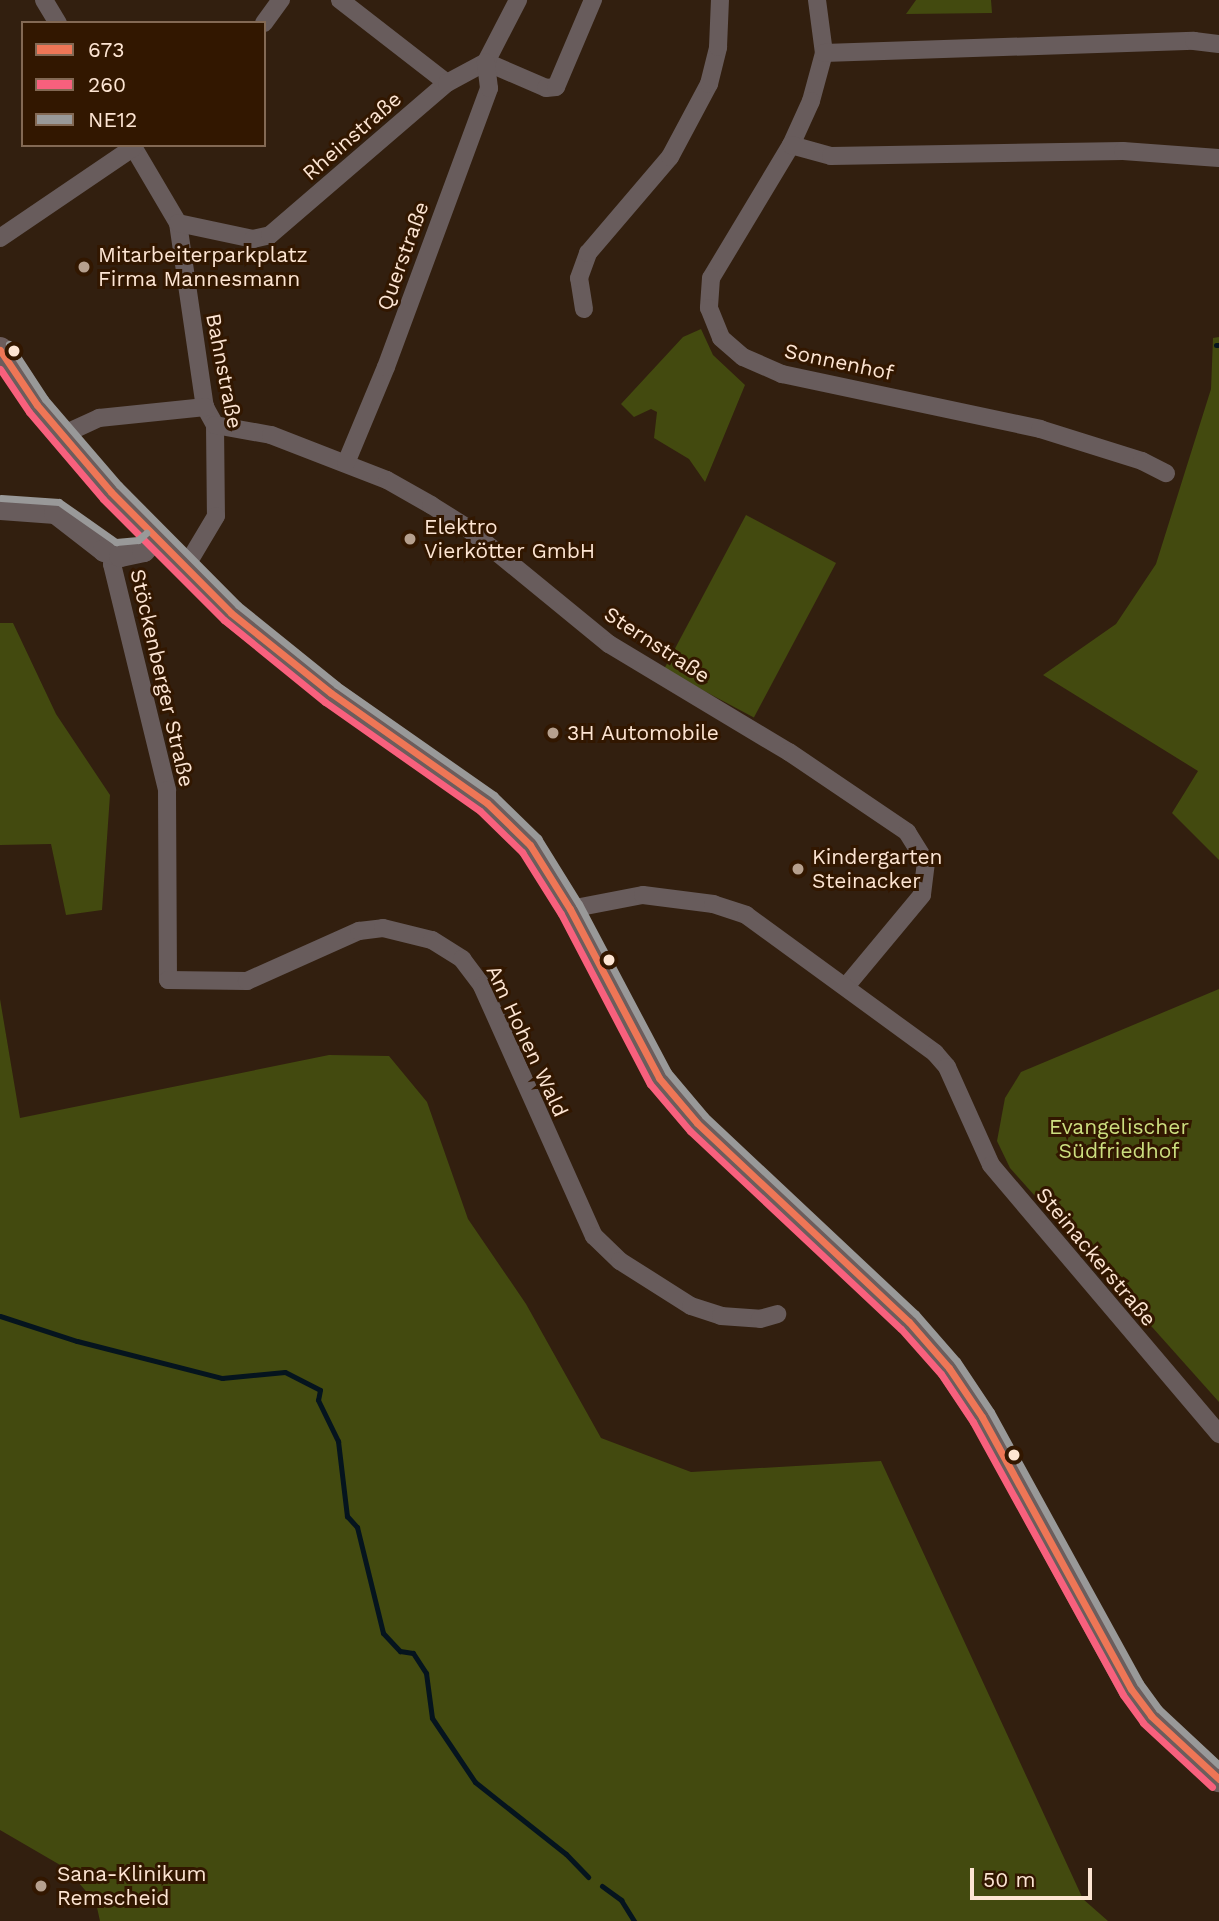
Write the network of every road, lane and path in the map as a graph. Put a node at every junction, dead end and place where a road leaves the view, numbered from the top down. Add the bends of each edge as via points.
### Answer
1 (44, 0) edge
2 (281, 0) edge
3 (340, 0) edge
4 (518, 0) edge
5 (593, 0) edge
6 (720, 0) edge
7 (817, 0) edge
8 (57, 21) edge
9 (265, 21) edge
10 (1219, 44) edge
11 (824, 53) junction
12 (486, 62) junction
13 (447, 83) junction
14 (791, 145) junction
15 (139, 147) edge
16 (1219, 158) edge
17 (178, 223) junction
18 (0, 238) edge
19 (584, 309) dead end
20 (0, 350) edge
21 (205, 407) junction
22 (215, 425) junction
23 (61, 435) junction
24 (345, 463) junction
25 (1166, 473) dead end
26 (0, 508) edge
27 (155, 538) junction
28 (113, 553) junction
29 (184, 568) junction
30 (570, 908) junction
31 (168, 980) joint
32 (847, 985) junction
33 (777, 1314) dead end
34 (1219, 1434) edge
35 (1219, 1779) edge

1 - 8 street
2 - 9 street
3 - 13 street
4 - 12 street
5 - 12 street via 556,87 546,88
6 - 19 street via 718,47 709,84 670,157 588,253 579,278
7 - 11 street, Sonnenhof
10 - 11 street via 1194,41
11 - 14 street, Sonnenhof via 819,80
12 - 13 street, Rheinstraße
12 - 24 street, Querstraße via 489,88 382,379
13 - 17 street, Rheinstraße via 270,235 253,239
14 - 16 street via 831,156 1123,151
14 - 25 street, Sonnenhof via 711,278 713,324 734,352 782,374 1040,429 1132,457
15 - 17 street, Bahnstraße
15 - 18 street
17 - 21 street, Bahnstraße
20 - 23 main road
21 - 22 street, Bahnstraße
21 - 23 street via 99,418
22 - 24 street, Sternstraße via 271,435
22 - 29 street, Bahnstraße via 216,516
23 - 27 main road
24 - 32 street, Sternstraße via 410,492 466,527 609,644 789,752 907,832 926,862 922,895
26 - 28 street via 55,512
27 - 28 street via 143,550
27 - 29 main road
28 - 31 street, Stöckenberger Straße via 112,565 167,790
29 - 30 main road via 273,649 511,824
30 - 32 street, Steinackerstraße via 643,895 713,904 746,915
30 - 35 main road via 644,1055 677,1102 909,1322 949,1368 982,1417 1131,1689 1158,1724
31 - 33 street, Am Hohen Wald via 247,981 359,931 383,928 432,940 462,959 482,986 594,1236 620,1261 691,1306 721,1316 760,1319
32 - 34 street, Steinackerstraße via 947,1067 991,1165

